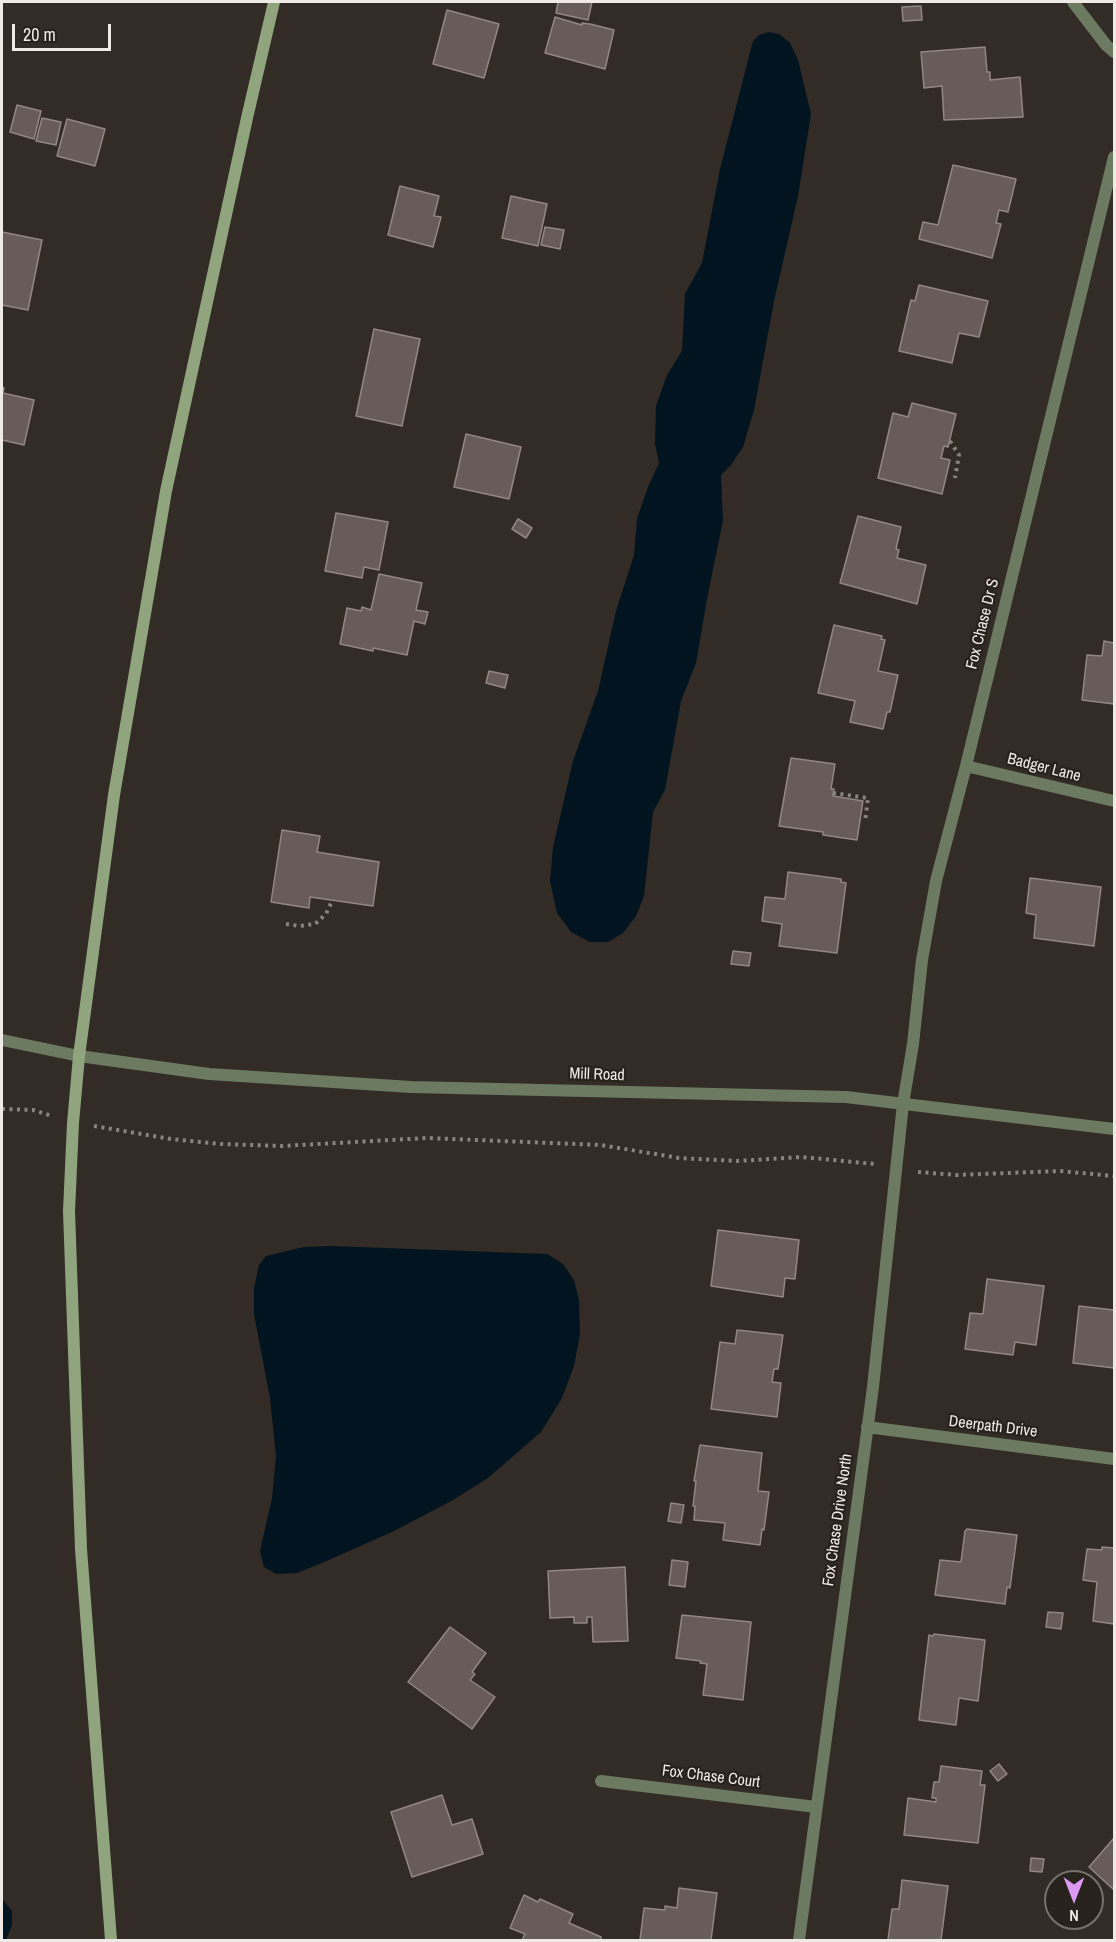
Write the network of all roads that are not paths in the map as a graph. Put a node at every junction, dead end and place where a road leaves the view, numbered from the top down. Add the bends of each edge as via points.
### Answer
1 (274, 2) edge
2 (1073, 2) edge
3 (1114, 52) edge
4 (1114, 157) edge
5 (966, 765) junction
6 (1114, 801) edge
7 (2, 1040) edge
8 (79, 1056) junction
9 (903, 1104) junction
10 (1114, 1129) edge
11 (867, 1427) junction
12 (1114, 1459) edge
13 (601, 1781) dead end
14 (816, 1807) junction
15 (111, 1941) edge
16 (799, 1941) edge

1 - 8 main road via 165,501 114,795
2 - 3 street
4 - 5 street, Fox Chase Dr S
5 - 6 street, Badger Lane
5 - 9 street, Fox Chase Dr S via 936,881
7 - 8 street, Mill Road
8 - 9 street, Mill Road via 209,1074 411,1087 846,1097
8 - 15 main road via 69,1211 81,1549
9 - 10 street, Mill Road
9 - 11 street, Fox Chase Drive North
11 - 12 street, Deerpath Drive
11 - 14 street, Fox Chase Drive North
13 - 14 street, Fox Chase Court
14 - 16 street, Fox Chase Drive North

